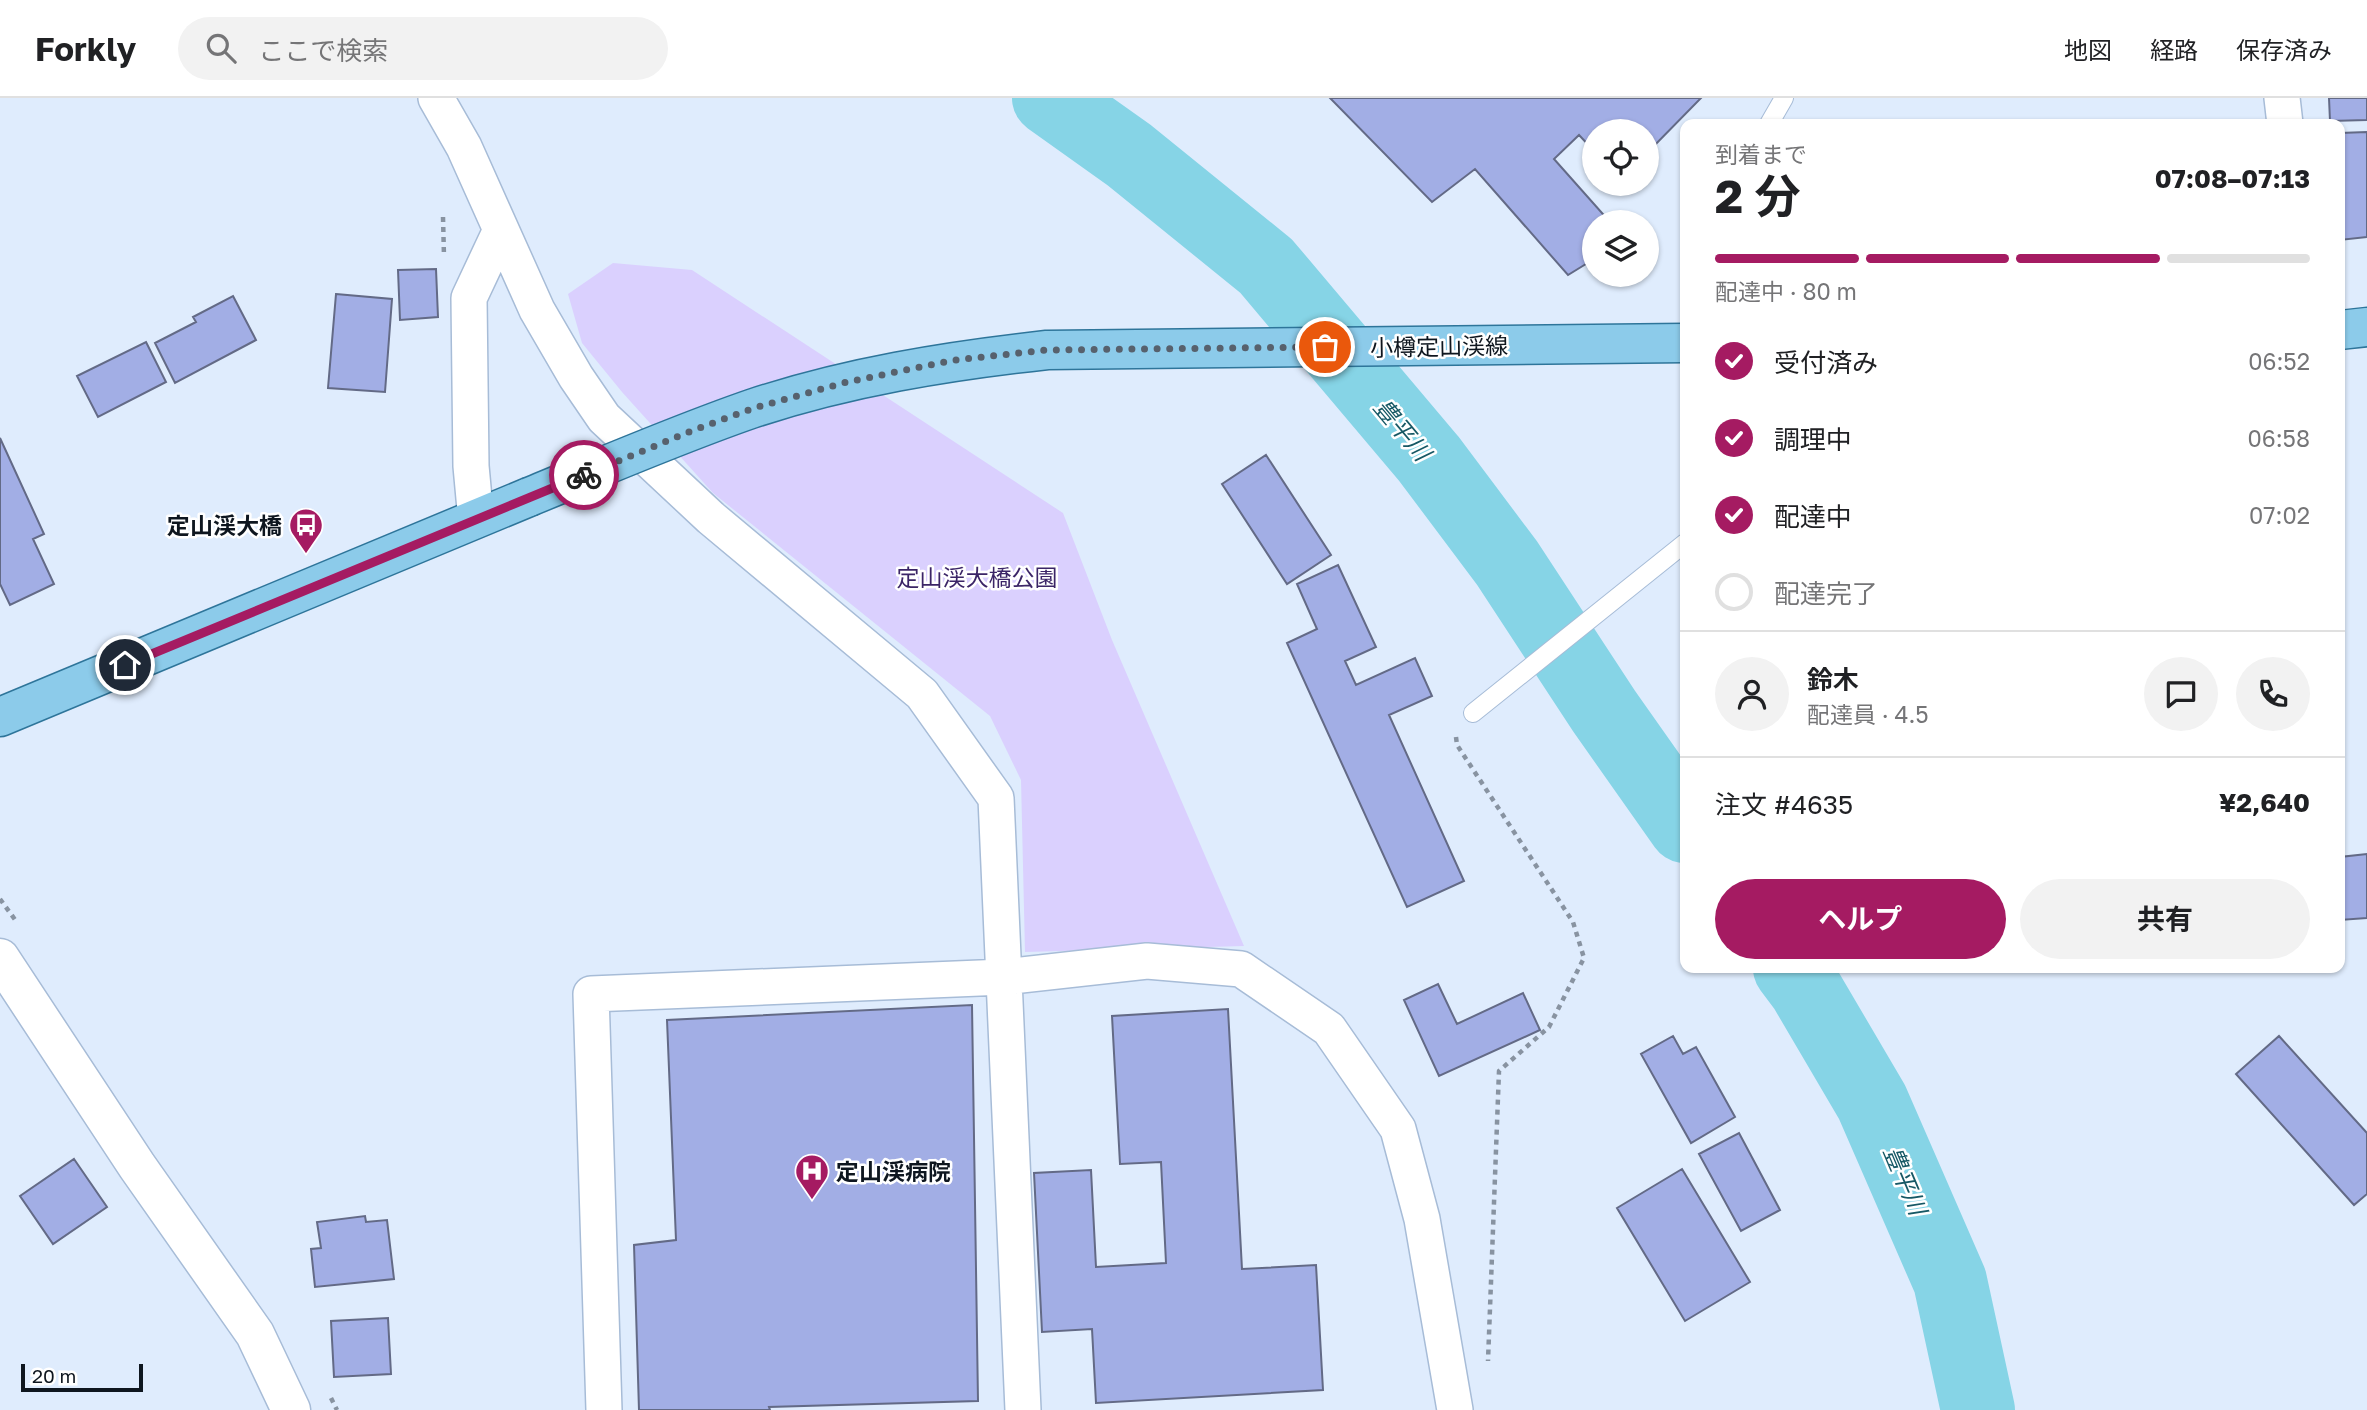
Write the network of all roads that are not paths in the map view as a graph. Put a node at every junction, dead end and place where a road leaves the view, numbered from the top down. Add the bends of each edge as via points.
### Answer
1 (436, 98) edge
2 (1784, 98) edge
3 (2282, 98) edge
4 (1772, 119) edge
5 (2284, 119) edge
6 (500, 232) junction
7 (2367, 327) edge
8 (2345, 329) edge
9 (1680, 343) edge
10 (476, 520) junction
11 (1680, 547) edge
12 (1474, 713) road end
13 (0, 717) edge
14 (0, 958) edge
15 (1004, 977) junction
16 (291, 1410) edge
17 (604, 1410) edge
18 (1023, 1410) edge
19 (1455, 1410) edge

1 - 6 street via 464,148
2 - 4 lane
3 - 5 street
6 - 10 street via 470,298 471,466
6 - 15 street via 537,310 604,418 711,518 922,694 996,799
7 - 8 main road
9 - 10 main road, 小樽定山渓線, bridge via 1047,350 955,360 847,382 754,408
10 - 13 main road, 小樽定山渓線
11 - 12 lane
14 - 16 street via 255,1334
15 - 17 street via 591,994
15 - 18 street
15 - 19 street via 1147,961 1241,969 1329,1029 1398,1129 1422,1219

